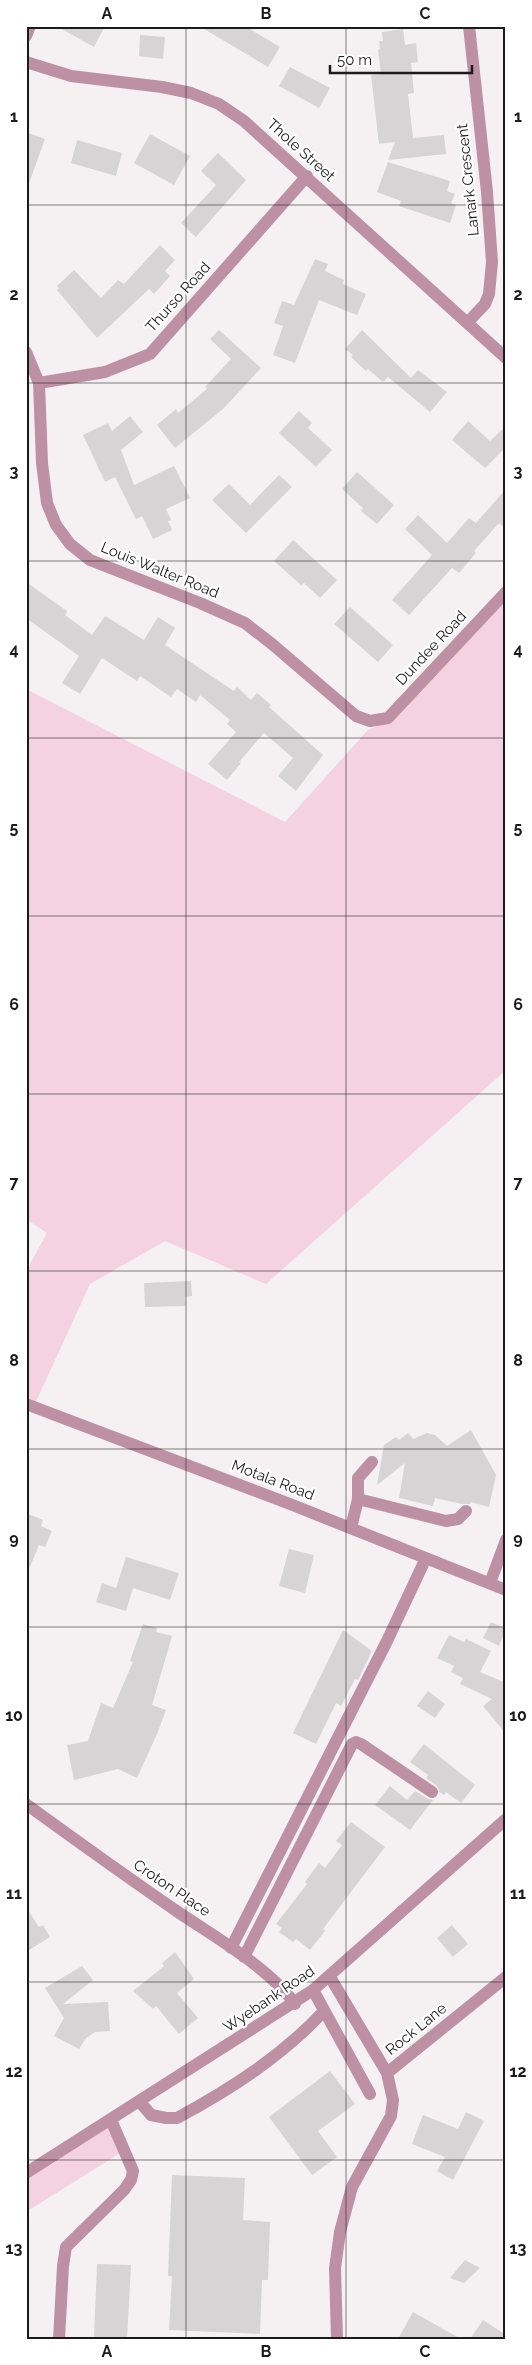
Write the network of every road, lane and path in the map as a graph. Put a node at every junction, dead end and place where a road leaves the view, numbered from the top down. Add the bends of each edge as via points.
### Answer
1 (30, 26) edge
2 (469, 26) edge
3 (26, 36) edge
4 (26, 62) edge
5 (307, 176) junction
6 (468, 322) junction
7 (26, 352) edge
8 (506, 358) edge
9 (39, 384) junction
10 (506, 592) edge
11 (376, 720) joint
12 (26, 1404) edge
13 (372, 1462) dead end
14 (358, 1499) junction
15 (466, 1511) dead end
16 (350, 1528) junction
17 (505, 1537) edge
18 (426, 1558) junction
19 (490, 1583) junction
20 (506, 1590) edge
21 (432, 1792) dead end
22 (26, 1804) edge
23 (506, 1819) edge
24 (231, 1948) junction
25 (244, 1958) junction
26 (330, 1977) junction
27 (506, 1977) edge
28 (313, 1990) junction
29 (295, 2004) junction
30 (324, 2011) junction
31 (387, 2073) junction
32 (370, 2094) dead end
33 (140, 2102) junction
34 (111, 2120) junction
35 (26, 2173) edge
36 (59, 2339) edge
37 (337, 2339) edge

1 - 3 street
2 - 6 street, Lanark Crescent via 492,262 490,294
4 - 5 street, Thole Street via 72,76 162,87 207,98 244,121
5 - 6 street, Thole Street
5 - 9 street, Thurso Road via 150,354 105,372
6 - 8 street, Thole Street
7 - 9 street, Louis Walter Road
9 - 11 street, Louis Walter Road via 47,503 56,525 70,544 90,560 245,624 347,710 363,720
10 - 11 street, Dundee Road via 397,710 388,718
12 - 16 street, Motala Road
13 - 14 street via 358,1478
14 - 15 street via 446,1521 458,1519
14 - 16 street
16 - 18 street, Motala Road
17 - 19 street
18 - 19 street, Motala Road
18 - 24 street via 387,1642
19 - 20 street, Motala Road
21 - 25 street via 361,1744 352,1744
22 - 24 street, Croton Place
23 - 26 street, Wyebank Road
24 - 25 street, Croton Place
25 - 29 street, Croton Place via 286,1991
26 - 28 street, Wyebank Road
26 - 31 street, Rock Lane
27 - 31 street, Rock Lane
28 - 29 street, Wyebank Road
28 - 30 street
29 - 33 street, Wyebank Road
30 - 32 street
30 - 33 street via 302,2035 251,2074 177,2118 151,2115
31 - 37 street via 393,2100 391,2116 352,2187 340,2232 335,2268
33 - 34 street, Wyebank Road
34 - 35 street, Wyebank Road
34 - 36 street via 133,2172 124,2190 66,2247

